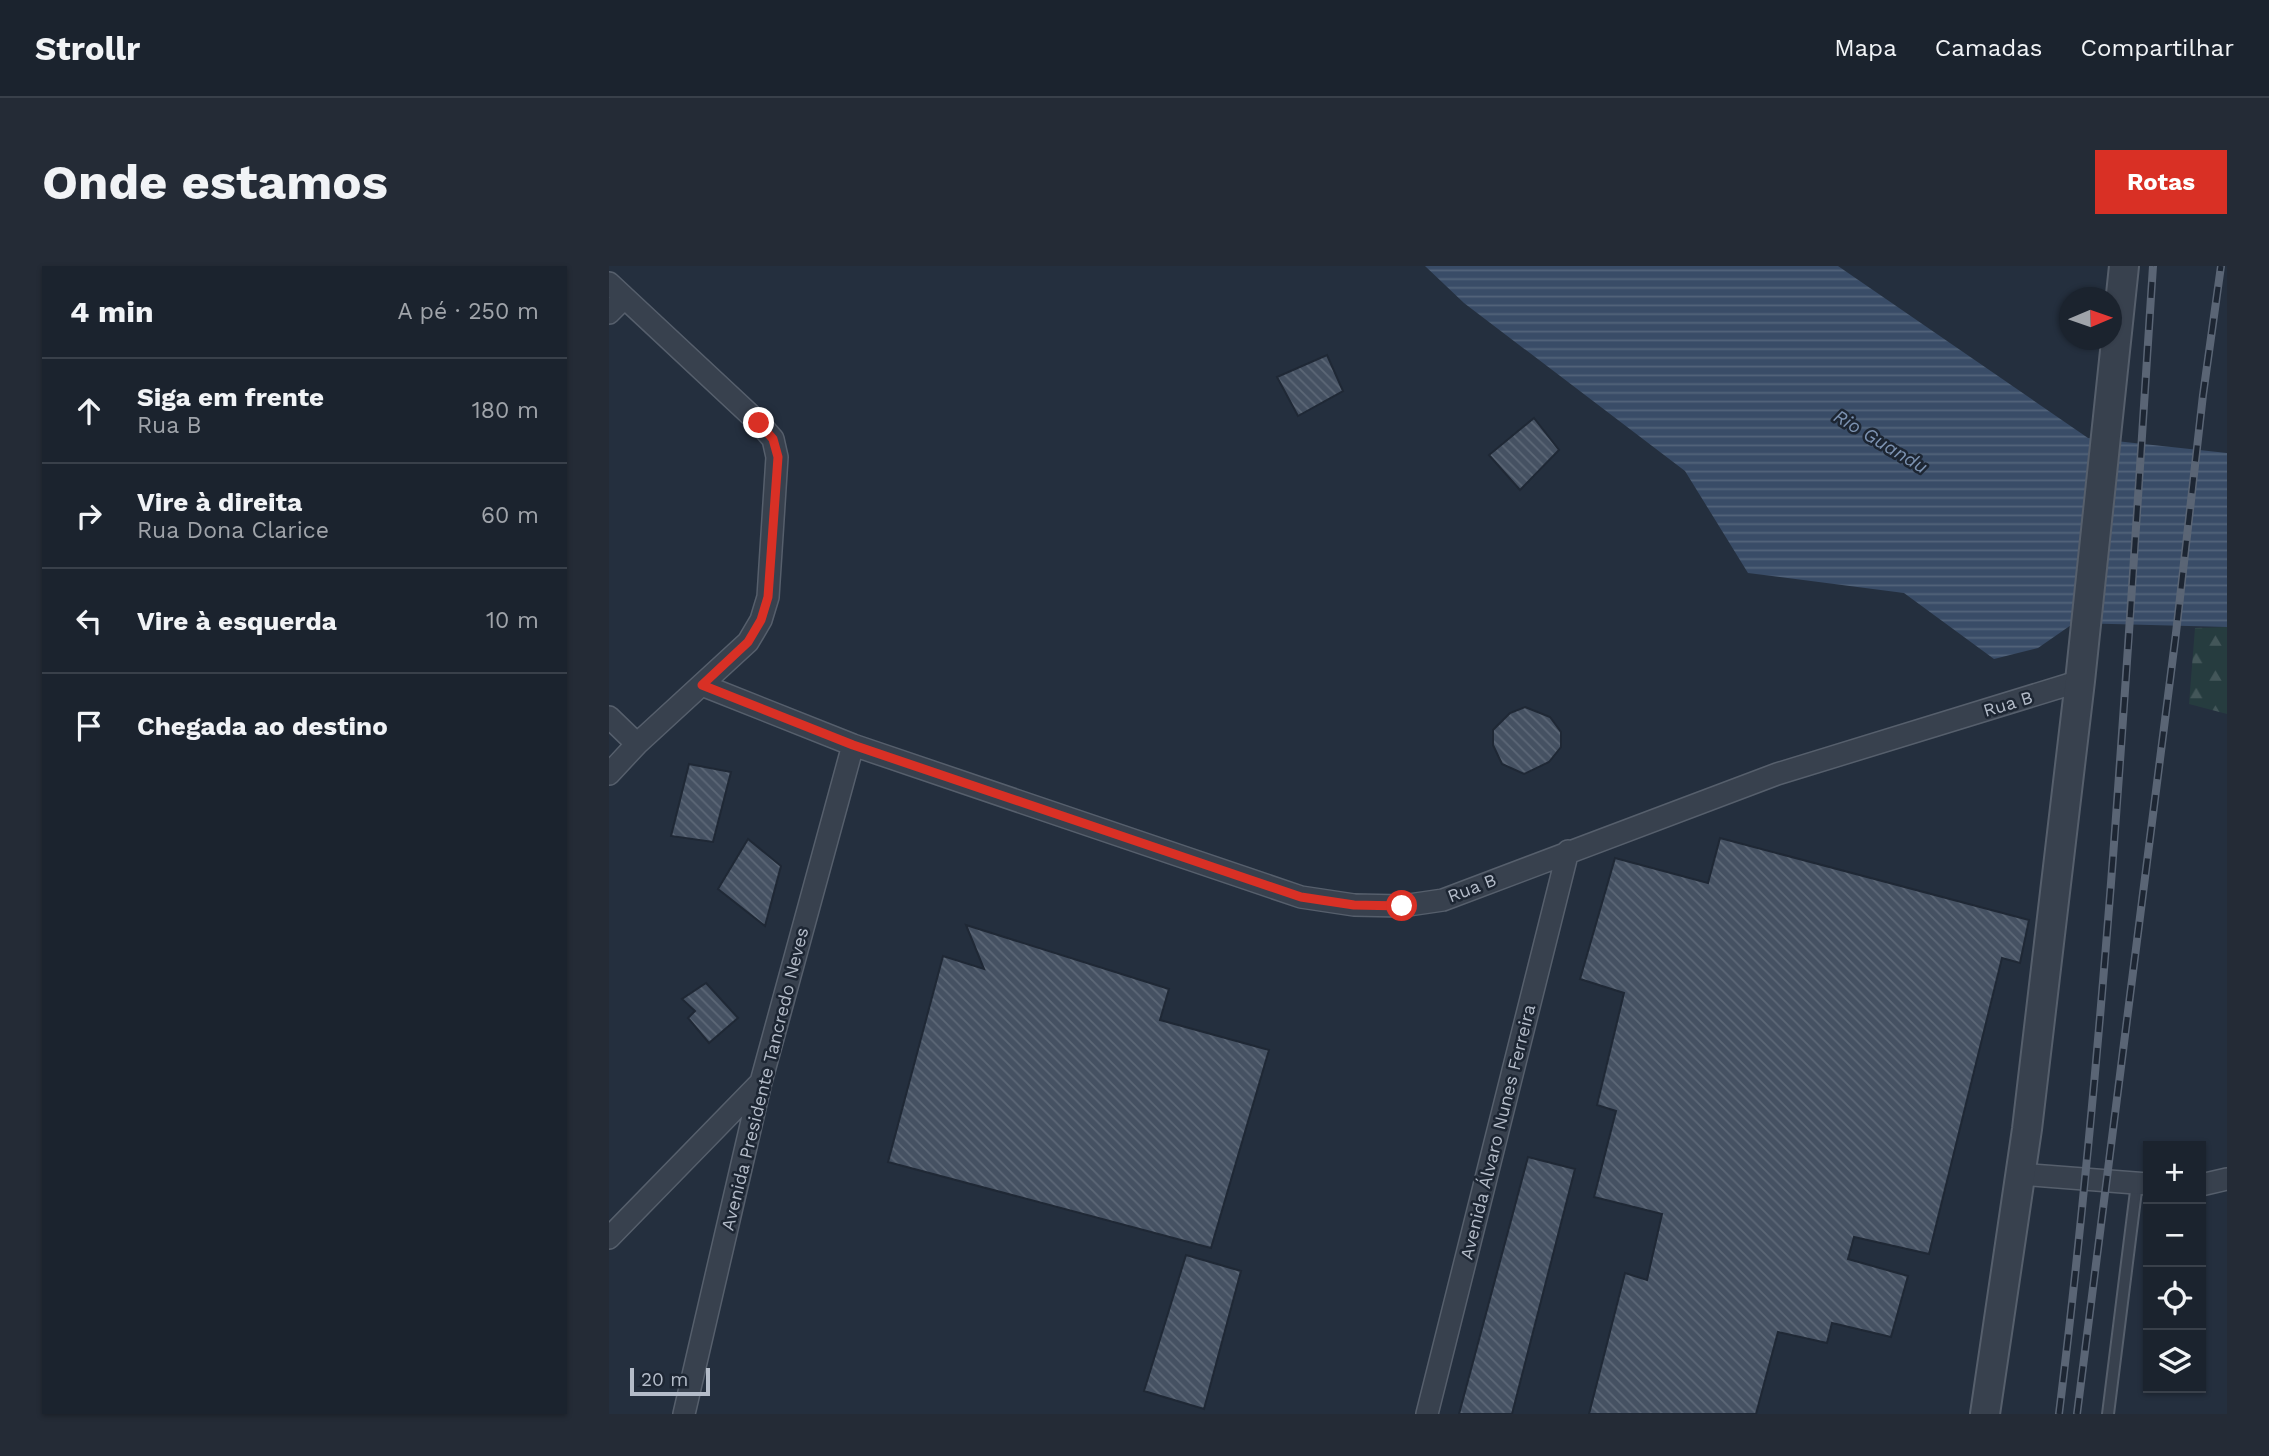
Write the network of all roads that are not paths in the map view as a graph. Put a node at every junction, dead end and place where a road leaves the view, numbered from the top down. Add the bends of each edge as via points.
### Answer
1 (2124, 266) edge
2 (609, 283) edge
3 (624, 298) junction
4 (609, 313) edge
5 (2080, 681) junction
6 (702, 685) junction
7 (609, 717) edge
8 (637, 744) junction
9 (853, 745) junction
10 (609, 774) edge
11 (1568, 851) junction
12 (761, 1082) junction
13 (2020, 1174) junction
14 (2227, 1179) edge
15 (2142, 1183) edge
16 (2206, 1184) edge
17 (609, 1238) edge
18 (684, 1414) edge
19 (1427, 1414) edge
20 (1985, 1414) edge
21 (2108, 1414) edge

1 - 5 street
2 - 3 street
3 - 4 street
3 - 6 street via 759,423 773,439 778,457 768,597 761,620 748,642
5 - 11 street, Rua B via 1777,774
5 - 13 street
6 - 8 street
6 - 9 street, Rua B
7 - 8 street
8 - 10 street
9 - 11 street, Rua B via 1288,893 1354,905 1402,906 1443,900
9 - 12 street, Avenida Presidente Tancredo Neves
11 - 19 street, Avenida Álvaro Nunes Ferreira
12 - 17 street
12 - 18 street, Avenida Presidente Tancredo Neves
13 - 15 street
13 - 20 street
14 - 16 street
15 - 21 lane

